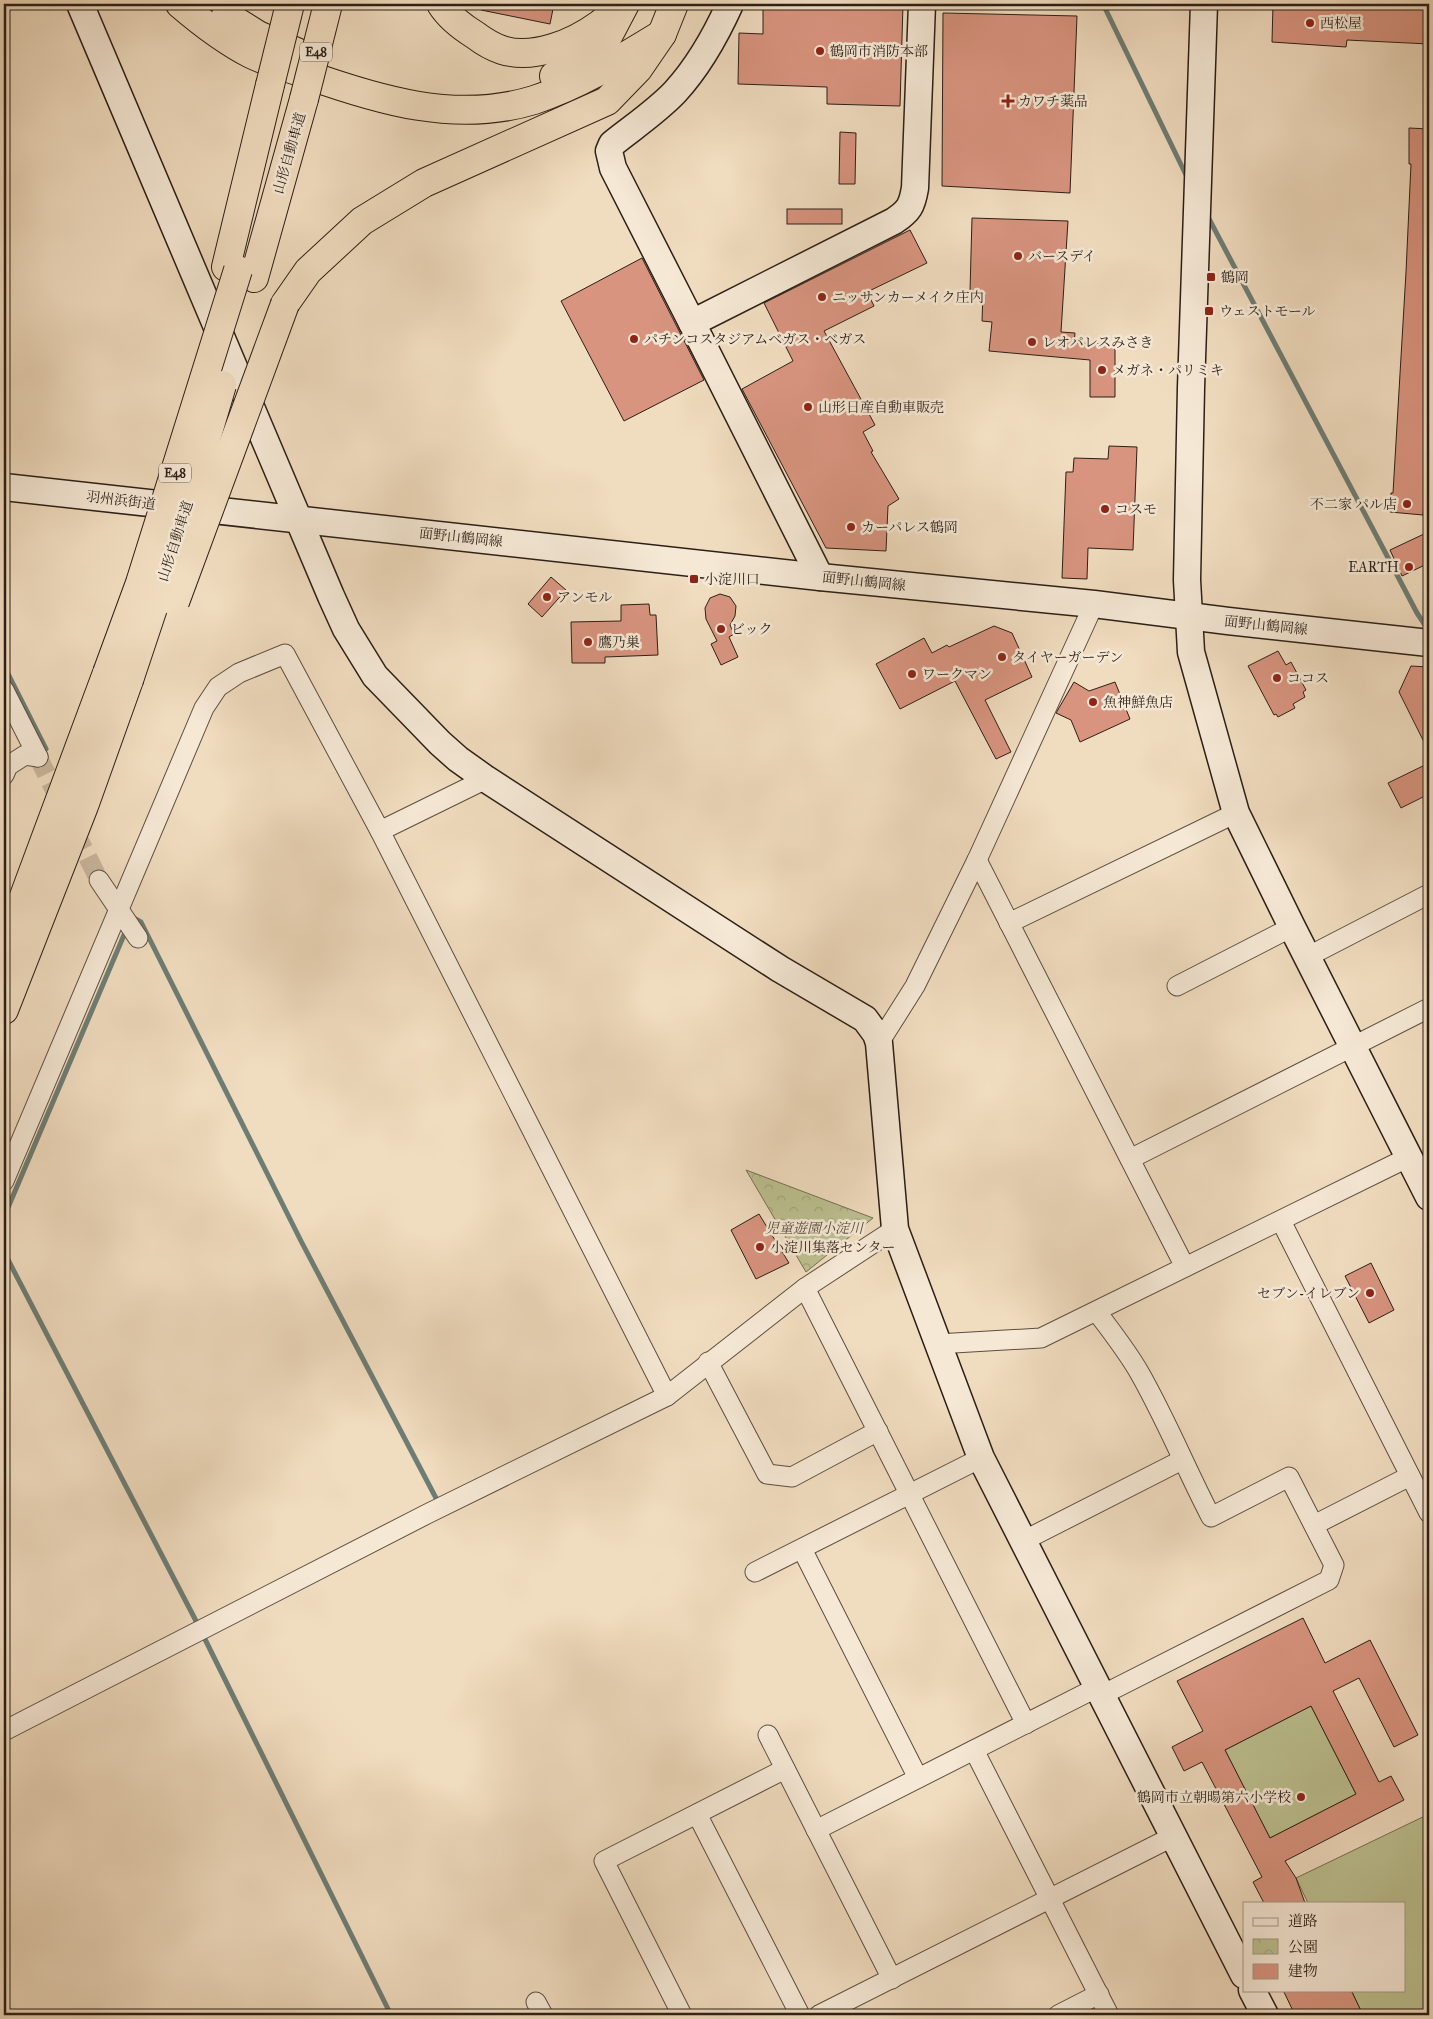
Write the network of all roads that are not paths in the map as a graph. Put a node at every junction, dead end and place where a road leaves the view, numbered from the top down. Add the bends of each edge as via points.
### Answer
1 (80, 4) edge
2 (180, 4) edge
3 (208, 4) edge
4 (290, 4) edge
5 (310, 4) edge
6 (328, 4) edge
7 (441, 4) edge
8 (618, 4) edge
9 (625, 4) edge
10 (674, 4) edge
11 (730, 4) edge
12 (922, 4) edge
13 (1204, 4) edge
14 (662, 34) junction
15 (288, 92) junction
16 (239, 272) junction
17 (692, 323) junction
18 (4, 487) edge
19 (298, 519) junction
20 (820, 577) junction
21 (1094, 604) junction
22 (1188, 616) junction
23 (1429, 642) edge
24 (126, 680) junction
25 (4, 690) edge
26 (4, 775) edge
27 (486, 779) junction
28 (1236, 813) junction
29 (380, 831) junction
30 (977, 860) junction
31 (99, 880) tunnel mouth
32 (1429, 894) edge
33 (118, 907) junction
34 (1009, 923) junction
35 (1292, 927) junction
36 (138, 938) dead end
37 (4, 950) edge
38 (1307, 957) junction
39 (1177, 986) dead end
40 (1429, 1008) edge
41 (4, 1010) edge
42 (879, 1043) junction
43 (1353, 1047) junction
44 (1409, 1157) junction
45 (1130, 1159) junction
46 (4, 1181) edge
47 (1429, 1197) edge
48 (1281, 1220) junction
49 (895, 1229) junction
50 (1185, 1267) junction
51 (805, 1288) junction
52 (1097, 1312) junction
53 (937, 1344) junction
54 (708, 1362) junction
55 (667, 1396) junction
56 (878, 1431) junction
57 (981, 1458) junction
58 (1182, 1460) junction
59 (1410, 1476) junction
60 (910, 1494) junction
61 (1429, 1513) edge
62 (1314, 1525) junction
63 (1023, 1541) junction
64 (802, 1548) junction
65 (755, 1572) dead end
66 (1100, 1691) junction
67 (1026, 1724) junction
68 (4, 1731) edge
69 (768, 1735) dead end
70 (974, 1750) junction
71 (785, 1769) junction
72 (918, 1778) junction
73 (697, 1814) junction
74 (816, 1830) junction
75 (1174, 1836) junction
76 (1050, 1899) junction
77 (1243, 1973) edge
78 (892, 1978) junction
79 (1253, 1992) edge
80 (1099, 1994) junction
81 (682, 2015) edge
82 (800, 2015) edge
83 (819, 2015) edge
84 (1058, 2015) edge
85 (1110, 2015) edge
86 (1264, 2015) edge

1 - 19 street
2 - 14 highway via 252,54 340,87 390,101 446,111 485,110 534,100 588,78
3 - 9 highway via 258,35 339,70 391,86 444,96 525,88 568,71 605,42
4 - 15 highway, bridge
5 - 15 highway, 山形自動車道 / E48
6 - 15 highway, 山形自動車道 / E48, bridge
7 - 8 highway via 462,28 484,41 503,50 527,52 542,52 567,42 602,23
10 - 14 highway
11 - 17 street via 721,25 680,86 612,144 609,151 613,168
12 - 17 street via 915,188 912,204 905,214
13 - 22 street via 1191,388
14 - 24 highway, bridge via 638,69 607,101 424,184 362,221 308,271 285,304
15 - 16 highway
15 - 16 highway, 山形自動車道 / E48
16 - 24 highway, bridge
17 - 20 street
18 - 19 street, 羽州浜街道
19 - 20 street, 面野山鶴岡線
19 - 27 street via 346,629 375,676 458,760
20 - 21 street, 面野山鶴岡線
21 - 22 street, 面野山鶴岡線
21 - 30 street
22 - 23 street, 面野山鶴岡線
22 - 28 street via 1191,652
24 - 37 highway
24 - 41 highway via 126,726 84,806
25 - 26 street via 38,757 25,755 8,766
27 - 29 street
27 - 42 street via 780,969 865,1020
28 - 34 street
28 - 35 street
29 - 33 street via 286,654 239,673 218,687 204,708
29 - 55 street
30 - 34 street
30 - 42 street via 915,986
31 - 33 street
32 - 38 street
33 - 36 street
33 - 46 street
34 - 45 street
35 - 38 street
35 - 39 street
38 - 43 street
40 - 43 street
42 - 49 street
43 - 44 street
43 - 45 street
44 - 47 street
44 - 48 street
45 - 50 street
48 - 50 street
48 - 59 street
49 - 51 street
49 - 53 street
50 - 52 street
51 - 54 street
51 - 56 street
52 - 53 street via 1041,1338
52 - 58 street via 1138,1369
53 - 57 street
54 - 55 street
54 - 56 street via 767,1474 792,1477
55 - 68 street via 427,1514
56 - 60 street
57 - 60 street
57 - 63 street
58 - 62 street via 1211,1517 1289,1477
58 - 63 street
59 - 61 street
59 - 62 street
60 - 64 street
60 - 67 street
62 - 66 street via 1334,1565 1329,1580
63 - 66 street
64 - 65 street
64 - 72 street
66 - 67 street
66 - 75 street
67 - 70 street
69 - 71 street
70 - 72 street
70 - 76 street
71 - 73 street
71 - 74 street
72 - 74 street
73 - 81 street via 604,1861
73 - 82 street
74 - 78 street
75 - 76 street
75 - 77 street
76 - 78 street
76 - 80 street
78 - 83 street
79 - 86 street
80 - 84 street
80 - 85 street

